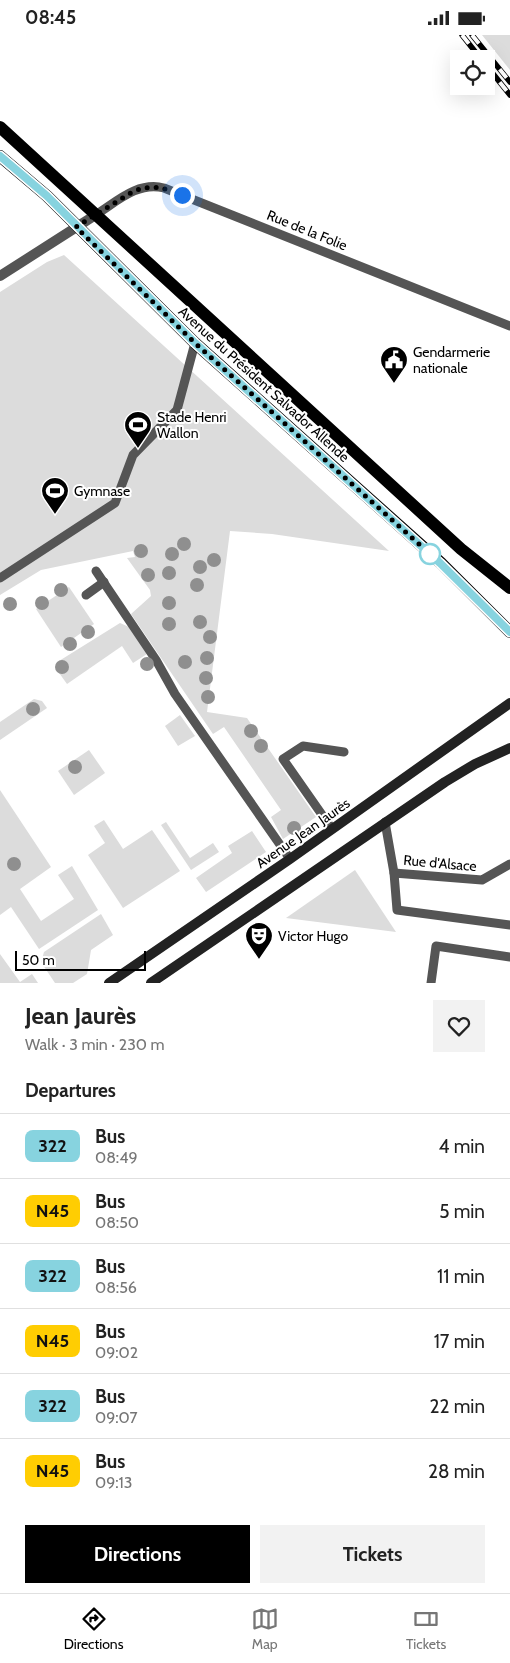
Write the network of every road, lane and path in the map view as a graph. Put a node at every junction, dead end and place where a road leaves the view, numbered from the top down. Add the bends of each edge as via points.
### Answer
1 (0, 127) edge
2 (0, 155) edge
3 (96, 215) junction
4 (76, 227) junction
5 (0, 276) edge
6 (510, 326) edge
7 (195, 343) junction
8 (96, 571) dead end
9 (0, 578) edge
10 (104, 582) junction
11 (510, 588) edge
12 (86, 595) dead end
13 (510, 632) edge
14 (510, 703) edge
15 (510, 748) edge
16 (344, 752) dead end
17 (386, 821) junction
18 (332, 829) junction
19 (290, 859) junction
20 (510, 864) edge
21 (394, 873) junction
22 (510, 925) edge
23 (510, 957) edge
24 (109, 983) edge
25 (151, 983) edge
26 (430, 983) edge

1 - 3 main road, Avenue du Président Salvador Allende
2 - 4 main road, Avenue du Président Salvador Allende via 47,196
3 - 4 street
3 - 6 lane, Rue de la Folie via 134,191 149,186 159,187
3 - 11 main road, Avenue du Président Salvador Allende via 461,549
4 - 5 street
4 - 7 main road, Avenue du Président Salvador Allende
7 - 9 lane via 177,410 134,455 115,503
7 - 13 main road, Avenue du Président Salvador Allende via 440,563
8 - 10 lane
10 - 12 lane
10 - 19 lane via 176,694
14 - 18 main road, Avenue Jean Jaurès
15 - 17 main road via 475,764
16 - 18 lane via 303,746 283,759
17 - 21 lane
17 - 25 main road
18 - 19 main road, Avenue Jean Jaurès
19 - 24 main road, Avenue Jean Jaurès
20 - 21 lane, Rue d'Alsace via 482,880
21 - 22 lane, Rue d'Alsace via 397,910
23 - 26 lane via 436,946

